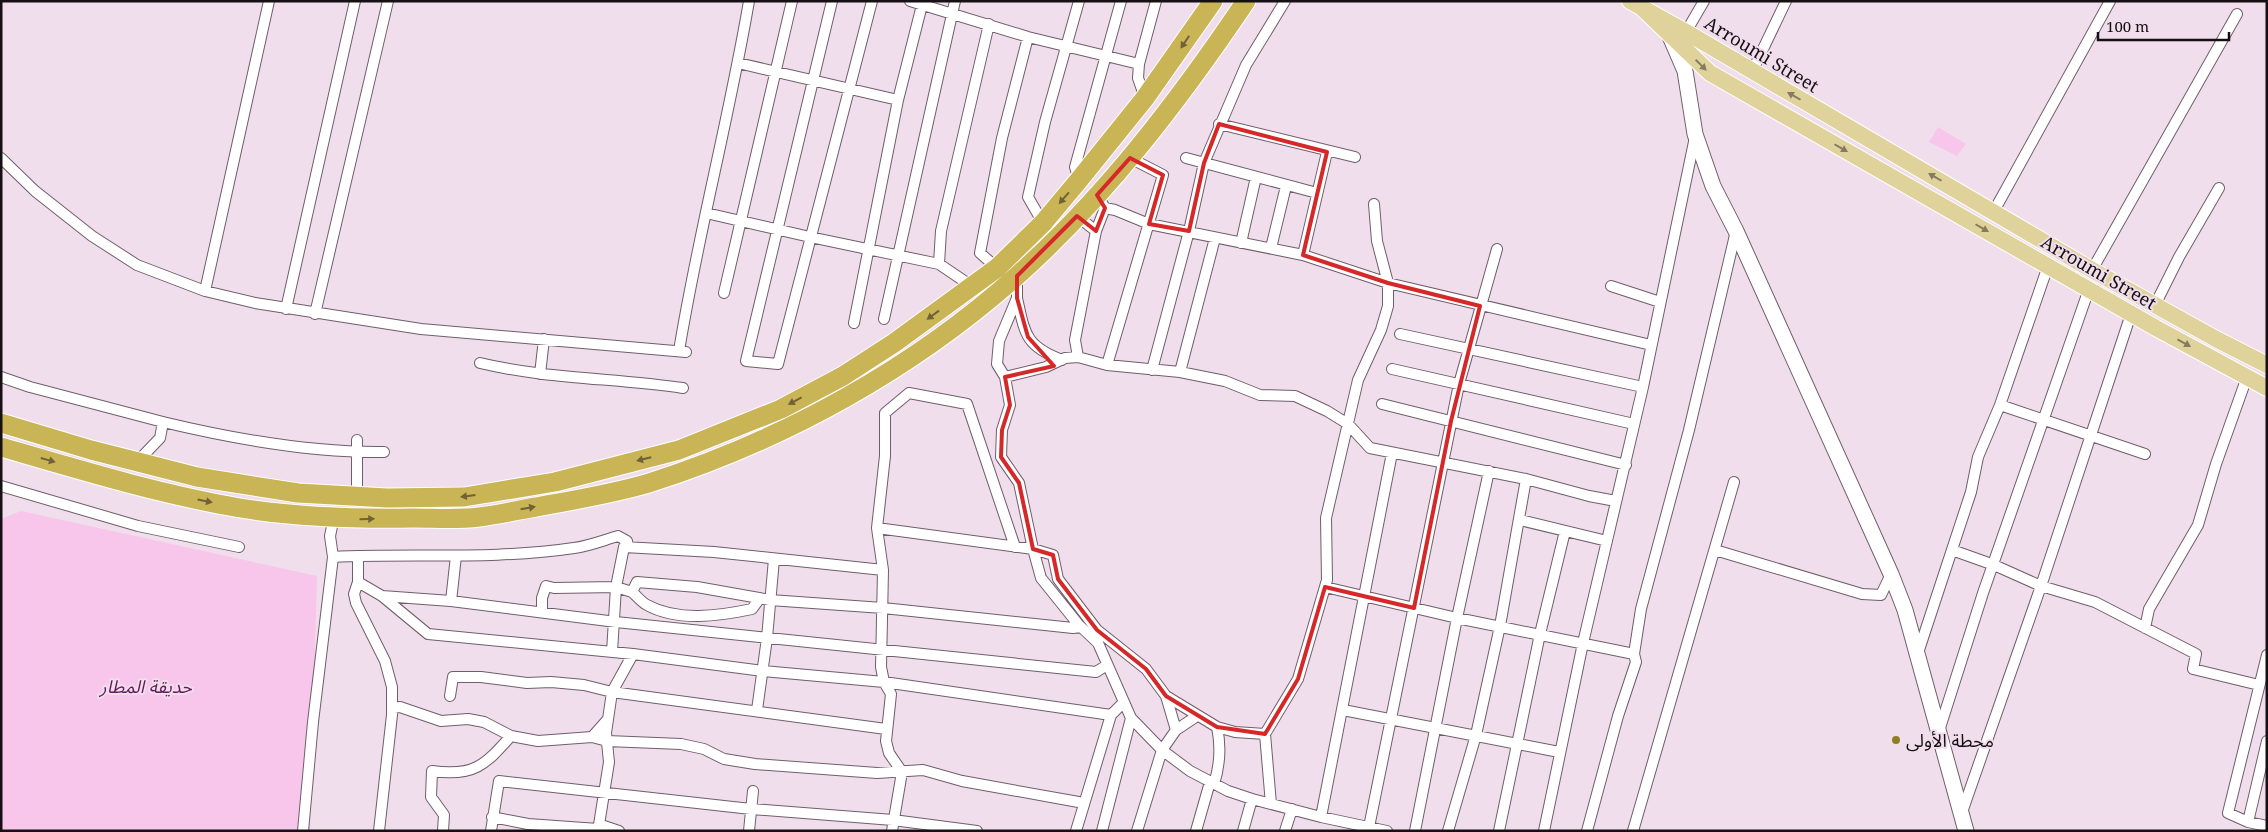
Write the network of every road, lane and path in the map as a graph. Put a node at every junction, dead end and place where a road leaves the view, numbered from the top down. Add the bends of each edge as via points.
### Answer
1 (269, 1) edge
2 (355, 1) edge
3 (388, 1) edge
4 (749, 1) edge
5 (792, 1) edge
6 (832, 1) edge
7 (872, 1) edge
8 (910, 1) edge
9 (955, 1) edge
10 (1079, 1) edge
11 (1120, 1) edge
12 (1156, 1) edge
13 (1213, 1) edge
14 (1246, 1) edge
15 (1254, 1) edge
16 (1285, 1) edge
17 (1704, 1) edge
18 (1786, 1) edge
19 (2110, 1) edge
20 (922, 3) edge
21 (1635, 4) edge
22 (952, 14) junction
23 (2237, 14) dead end
24 (1235, 18) junction
25 (989, 24) junction
26 (1686, 32) junction
27 (1668, 33) junction
28 (1028, 37) junction
29 (1065, 45) junction
30 (1105, 55) junction
31 (738, 63) junction
32 (1139, 64) junction
33 (775, 71) junction
34 (1752, 72) junction
35 (812, 80) junction
36 (849, 88) junction
37 (1145, 98) junction
38 (898, 100) junction
39 (1219, 124) junction
40 (1695, 134) junction
41 (1327, 152) junction
42 (1355, 157) dead end
43 (1, 158) edge
44 (1130, 158) junction
45 (1186, 158) dead end
46 (1204, 163) junction
47 (1256, 177) junction
48 (1079, 180) junction
49 (1286, 186) junction
50 (2218, 188) dead end
51 (1317, 193) junction
52 (1101, 202) junction
53 (1374, 204) dead end
54 (1994, 211) junction
55 (706, 213) junction
56 (1077, 216) junction
57 (742, 222) junction
58 (1043, 223) junction
59 (1150, 224) junction
60 (778, 230) junction
61 (1096, 231) junction
62 (1189, 231) junction
63 (1736, 232) junction
64 (810, 238) junction
65 (1215, 238) junction
66 (1241, 243) junction
67 (1271, 248) junction
68 (867, 249) junction
69 (1497, 249) dead end
70 (899, 254) junction
71 (1303, 255) junction
72 (939, 264) junction
73 (2048, 266) junction
74 (997, 268) junction
75 (2092, 270) junction
76 (1017, 276) junction
77 (1388, 283) junction
78 (1611, 286) dead end
79 (973, 287) junction
80 (2089, 289) junction
81 (205, 291) junction
82 (724, 293) dead end
83 (1016, 298) junction
84 (1660, 302) junction
85 (1480, 306) junction
86 (2161, 308) junction
87 (286, 309) junction
88 (315, 314) junction
89 (2131, 314) junction
90 (884, 319) dead end
91 (854, 323) dead end
92 (2156, 328) junction
93 (1400, 334) dead end
94 (544, 339) junction
95 (1651, 345) junction
96 (1470, 348) junction
97 (1078, 357) junction
98 (1062, 360) junction
99 (480, 363) dead end
100 (1107, 365) junction
101 (2267, 365) edge
102 (1392, 369) dead end
103 (1152, 370) junction
104 (1180, 372) junction
105 (540, 374) junction
106 (1, 377) edge
107 (1005, 377) junction
108 (2247, 378) junction
109 (1459, 384) junction
110 (1643, 387) junction
111 (683, 388) dead end
112 (2267, 388) edge
113 (1382, 404) dead end
114 (2000, 406) junction
115 (2045, 419) junction
116 (1451, 421) junction
117 (163, 422) junction
118 (1, 423) edge
119 (1348, 424) junction
120 (1634, 424) junction
121 (2090, 436) junction
122 (357, 440) dead end
123 (1, 447) edge
124 (357, 452) junction
125 (384, 452) dead end
126 (1392, 452) junction
127 (2145, 454) dead end
128 (137, 462) junction
129 (1443, 462) junction
130 (1626, 465) junction
131 (1489, 471) junction
132 (1526, 479) junction
133 (1734, 482) dead end
134 (1, 486) edge
135 (357, 496) junction
136 (1616, 501) junction
137 (334, 517) junction
138 (1520, 520) junction
139 (877, 528) junction
140 (1565, 531) junction
141 (1608, 540) junction
142 (240, 547) dead end
143 (628, 547) junction
144 (1015, 547) junction
145 (1033, 549) junction
146 (1714, 550) junction
147 (1952, 550) junction
148 (358, 556) junction
149 (456, 556) junction
150 (334, 557) junction
151 (774, 559) junction
152 (1994, 565) junction
153 (883, 570) junction
154 (1892, 574) junction
155 (358, 582) junction
156 (2041, 586) junction
157 (616, 587) junction
158 (1325, 587) junction
159 (632, 592) junction
160 (382, 596) junction
161 (1364, 596) junction
162 (765, 599) junction
163 (451, 601) junction
164 (882, 608) junction
165 (1414, 608) junction
166 (542, 611) junction
167 (1457, 618) junction
168 (616, 622) junction
169 (1500, 626) junction
170 (1081, 627) junction
171 (2145, 628) junction
172 (1540, 634) junction
173 (767, 638) junction
174 (1583, 643) junction
175 (883, 648) junction
176 (612, 652) junction
177 (633, 654) junction
178 (1634, 654) junction
179 (2267, 655) edge
180 (1917, 656) junction
181 (1107, 665) junction
182 (763, 671) junction
183 (884, 682) junction
184 (2259, 685) junction
185 (612, 692) junction
186 (450, 696) dead end
187 (1166, 696) junction
188 (1124, 703) junction
189 (392, 708) junction
190 (757, 710) junction
191 (1343, 710) junction
192 (1111, 715) junction
193 (1197, 716) junction
194 (1132, 718) junction
195 (1390, 718) junction
196 (608, 719) junction
197 (1217, 727) junction
198 (1437, 728) junction
199 (886, 729) junction
200 (1176, 730) junction
201 (1266, 734) junction
202 (1939, 734) junction
203 (1476, 735) junction
204 (511, 736) junction
205 (592, 737) junction
206 (607, 741) junction
207 (2267, 741) edge
208 (1517, 743) junction
209 (1162, 750) junction
210 (1559, 752) junction
211 (902, 772) junction
212 (1212, 783) junction
213 (753, 791) dead end
214 (604, 792) junction
215 (1252, 799) junction
216 (1084, 803) junction
217 (1271, 804) junction
218 (751, 809) junction
219 (1292, 809) junction
220 (1961, 816) junction
221 (492, 817) junction
222 (1321, 817) junction
223 (893, 820) junction
224 (2248, 822) junction
225 (1340, 826) edge
226 (1369, 826) junction
227 (2267, 826) edge
228 (598, 830) edge
229 (303, 831) edge
230 (379, 831) edge
231 (443, 831) edge
232 (490, 831) edge
233 (620, 831) edge
234 (749, 831) edge
235 (892, 831) edge
236 (977, 831) edge
237 (1076, 831) edge
238 (1102, 831) edge
239 (1137, 831) edge
240 (1196, 831) edge
241 (1243, 831) edge
242 (1285, 831) edge
243 (1387, 831) edge
244 (1415, 831) edge
245 (1448, 831) edge
246 (1499, 831) edge
247 (1544, 831) edge
248 (1587, 831) edge
249 (1633, 831) edge
250 (1966, 831) edge

1 - 81 street
2 - 87 street
3 - 88 street
4 - 31 street
5 - 33 street
6 - 35 street
7 - 36 street
8 - 20 street
9 - 22 street
10 - 29 street
11 - 30 street
12 - 32 street
13 -> 37 highway
14 - 24 highway
15 - 24 main road
16 - 39 street via 1246,65
17 - 26 street
18 - 34 street
19 - 54 street
20 - 22 street
20 - 38 street
21 - 26 main road, Arroumi Street
21 - 27 main road, Arroumi Street
22 - 25 street
22 - 70 street
23 - 75 street
24 - 44 highway
25 - 28 street
25 - 72 street via 941,231
26 - 34 main road, Arroumi Street
27 - 40 main road via 1686,71
27 -> 73 main road, Arroumi Street via 1710,73
28 - 29 street
28 - 74 street via 1002,138 980,253
29 - 30 street
29 - 58 street via 1028,198
30 - 32 street
30 - 48 street via 1075,167
31 - 33 street
31 - 55 street
32 - 37 street via 1138,78
33 - 35 street
33 - 57 street
54 -> 34 main road, Arroumi Street
35 - 36 street
35 - 60 street
36 - 38 street
36 - 64 street
37 - 48 highway
38 - 68 street
39 - 41 street
39 - 46 street
40 - 63 main road via 1713,186
40 - 84 street
41 - 42 street
41 - 51 street
43 - 81 street via 35,191 92,236 137,265
44 - 52 highway
44 - 59 street via 1163,175
45 - 46 street
46 - 47 street
46 - 62 street
47 - 49 street
47 - 66 street
48 -> 58 highway
49 - 51 street
49 - 67 street
50 - 86 street via 2180,256
51 - 71 street
52 - 56 highway
52 - 59 street
52 - 61 street
53 - 77 street via 1377,241
54 - 75 main road, Arroumi Street
55 - 57 street
55 - 94 street via 692,274 683,352
56 - 61 street
56 - 76 highway
57 - 60 street
57 - 82 street
58 - 74 highway
59 - 62 street
59 - 100 street
60 - 64 street
60 - 64 street via 746,361 778,364
61 - 97 street via 1075,340
62 - 65 street
62 - 103 street
63 - 154 main road
63 - 178 street via 1641,609
64 - 68 street
65 - 66 street
65 - 104 street
66 - 67 street
67 - 71 street
68 - 70 street
68 - 91 street
69 - 85 street
70 - 72 street
70 - 90 street
71 - 77 street
72 - 79 street
73 - 80 main road, Arroumi Street
73 - 114 street
74 - 79 highway
75 - 86 main road, Arroumi Street
76 - 83 street
137 -> 76 highway via 477,517 591,497 646,484 706,463 831,406 898,366
77 - 85 street
77 - 119 street via 1384,322 1358,380
78 - 84 street
79 -> 135 highway via 843,376 781,409 679,450 555,482 464,497
80 - 89 main road, Arroumi Street
80 - 115 street
81 - 87 street
83 - 98 street via 1028,338 1042,352
83 - 107 street via 999,341 998,364
84 - 95 street
85 - 95 street
85 - 96 street
86 - 92 main road
86 - 101 main road, Arroumi Street
87 - 88 street
88 - 94 street via 421,329
89 - 92 main road, Arroumi Street
89 - 121 street
92 -> 108 main road, Arroumi Street
93 - 96 street
94 - 105 street
95 - 110 street
96 - 109 street
96 - 110 street
97 - 98 street
97 - 100 street
98 - 107 street via 1046,368
99 - 105 street
100 - 103 street
102 - 109 street
103 - 104 street
104 - 119 street via 1225,381 1260,395 1295,396
105 - 111 street
106 - 117 street
107 - 145 street via 1010,405 1002,430 1001,457 1019,482
108 - 112 main road, Arroumi Street
108 - 171 street via 2198,525 2150,609
109 - 116 street
109 - 120 street
110 - 120 street
113 - 116 street
114 - 115 street
114 - 147 street via 1978,457 1971,492
115 - 121 street
115 - 152 street
116 - 129 street
116 - 130 street
117 - 124 street via 242,439
117 - 128 street via 160,438
118 - 128 highway
119 - 126 street via 1370,448
119 - 158 street via 1326,518
120 - 130 street
121 - 127 street
121 - 156 street
122 - 124 street
123 -> 137 highway via 170,494 242,508
124 - 125 street
124 - 135 street
126 - 129 street
126 - 161 street
128 - 135 highway via 197,477 298,493
129 - 131 street
129 - 165 street
130 - 136 street
131 - 132 street
131 - 167 street
132 - 136 street
132 - 138 street
133 - 146 street
134 - 142 street via 138,526
136 - 141 street
137 - 150 street via 330,536
138 - 140 street
138 - 169 street
139 - 144 street
139 - 144 street via 885,414 909,393 966,404
139 - 153 street
140 - 141 street
140 - 172 street
141 - 174 street
143 - 149 street via 627,541 618,536 575,548
143 - 151 street
143 - 157 street via 624,548
144 - 145 street
145 - 170 street via 1041,578
145 - 187 street via 1053,555 1058,579 1097,630 1146,669
146 - 154 street via 1862,594 1881,595
146 - 249 street
147 - 152 street
147 - 180 street
148 - 149 street
148 - 150 street
148 - 155 street
149 - 163 street
150 - 229 street
151 - 153 street
151 - 162 street
152 - 156 street
152 - 202 street
153 - 164 street
154 - 180 main road
155 - 160 street
155 - 189 street via 354,594 356,603 385,661 392,687
156 - 171 street via 2095,602
156 - 220 street
157 - 159 street
157 - 166 street via 546,586
157 - 168 street
158 - 161 street
158 - 201 street via 1298,679
159 - 162 street via 637,582 655,582
159 - 162 street via 645,604 661,611 714,617 752,609
160 - 163 street
160 - 176 street via 428,634
161 - 165 street
161 - 191 street
162 - 164 street
162 - 173 street
163 - 166 street
164 - 170 street
164 - 175 street
165 - 167 street
165 - 195 street
166 - 168 street
167 - 169 street
167 - 198 street
168 - 173 street
168 - 176 street
169 - 172 street
169 - 203 street
170 - 181 street via 1098,643
171 - 184 street via 2196,654 2193,669
172 - 174 street
172 - 208 street
173 - 175 street
173 - 182 street
174 - 178 street
174 - 210 street
175 - 181 street via 1096,672
175 - 183 street via 881,668
176 - 177 street
177 - 182 street
177 - 185 street
178 - 248 street via 1636,662
179 - 184 street
180 - 202 main road
181 - 188 street
182 - 183 street
182 - 190 street
183 - 192 street
183 - 199 street via 891,694
184 - 224 street via 2228,813
185 - 186 street via 584,685 453,677
185 - 190 street
185 - 196 street
187 - 193 street
187 - 200 street
188 - 192 street
188 - 194 street
189 - 204 street via 407,709 441,721 484,722
189 - 230 street
190 - 199 street
191 - 195 street
191 - 222 street
192 - 216 street
193 - 197 street
193 - 200 street
194 - 209 street
194 - 238 street
195 - 198 street
195 - 226 street
196 - 205 street
196 - 206 street
197 - 201 street
197 - 212 street via 1219,769
198 - 203 street
198 - 244 street
199 - 211 street via 889,753
200 - 209 street
201 - 217 street
202 - 220 main road
203 - 208 street
203 - 245 street
204 - 205 street via 538,741
204 - 231 street via 489,760 471,771 432,771 431,797 444,815
205 - 206 street
206 - 211 street via 681,744 704,749 724,759 755,764
206 - 214 street via 609,762
207 - 224 street
208 - 210 street
208 - 246 street
209 - 212 street
209 - 239 street
210 - 247 street
211 - 216 street via 923,770 962,781
211 - 223 street
212 - 215 street
212 - 240 street
213 - 218 street
214 - 218 street
214 - 221 street via 499,781
214 - 228 street
215 - 217 street
215 - 241 street
216 - 237 street
217 - 219 street
218 - 223 street
218 - 234 street
219 - 222 street
219 - 242 street
220 - 250 main road
221 - 228 street via 528,824
221 - 232 street
222 - 225 street
223 - 235 street
223 - 236 street
224 - 227 street
225 - 226 street
226 - 243 street
228 - 233 street via 604,826

